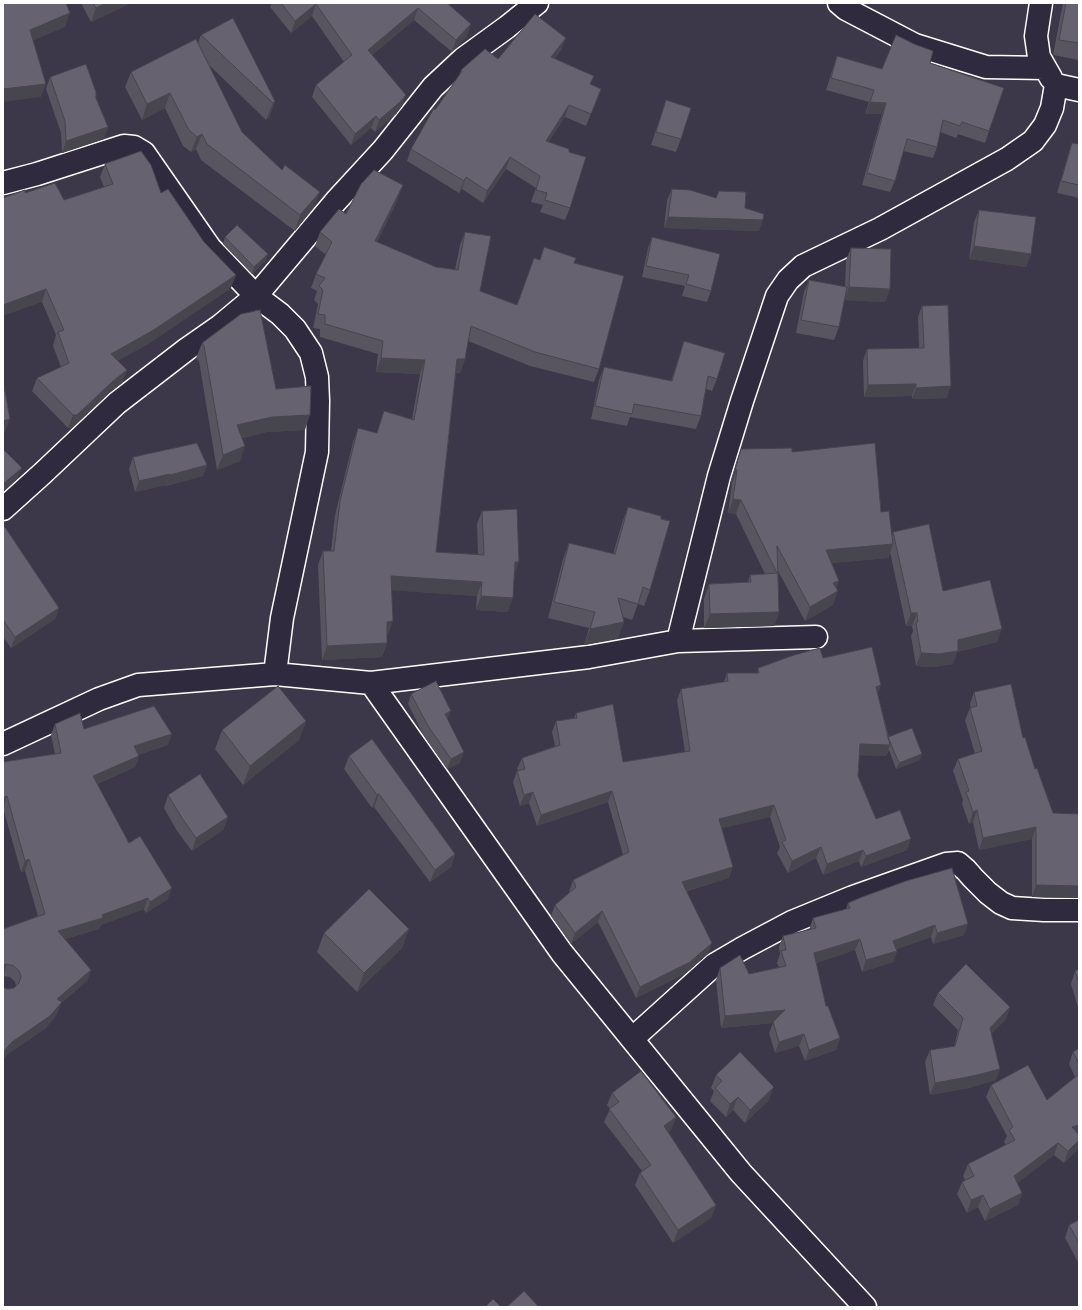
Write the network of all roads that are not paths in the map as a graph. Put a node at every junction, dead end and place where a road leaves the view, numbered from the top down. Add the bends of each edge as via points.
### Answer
1 (537, 3) edge
2 (839, 3) edge
3 (1041, 3) edge
4 (1051, 77) junction
5 (1079, 90) edge
6 (3, 183) edge
7 (256, 296) junction
8 (3, 509) edge
9 (816, 637) dead end
10 (678, 641) junction
11 (275, 674) junction
12 (371, 683) junction
13 (3, 744) edge
14 (1079, 910) edge
15 (632, 1040) junction
16 (865, 1307) edge

1 - 7 street via 463,59 433,87 383,150
2 - 4 street via 915,45 986,67
3 - 4 street via 1036,36 1039,57
4 - 5 street
4 - 10 street via 1052,108 1045,125 1033,141 1001,163 803,266 784,285 777,296 719,476
6 - 7 street via 124,146 134,146 144,153 210,248
7 - 8 street via 117,403
7 - 11 street via 280,314 295,330 310,353 317,377 317,452 282,618
9 - 10 street
10 - 12 street via 589,657
11 - 12 street
11 - 13 street via 138,685 99,699
12 - 15 street via 562,953
14 - 15 street via 1012,908 988,893 958,863 946,864 792,922 743,948 714,965
15 - 16 street via 741,1173

